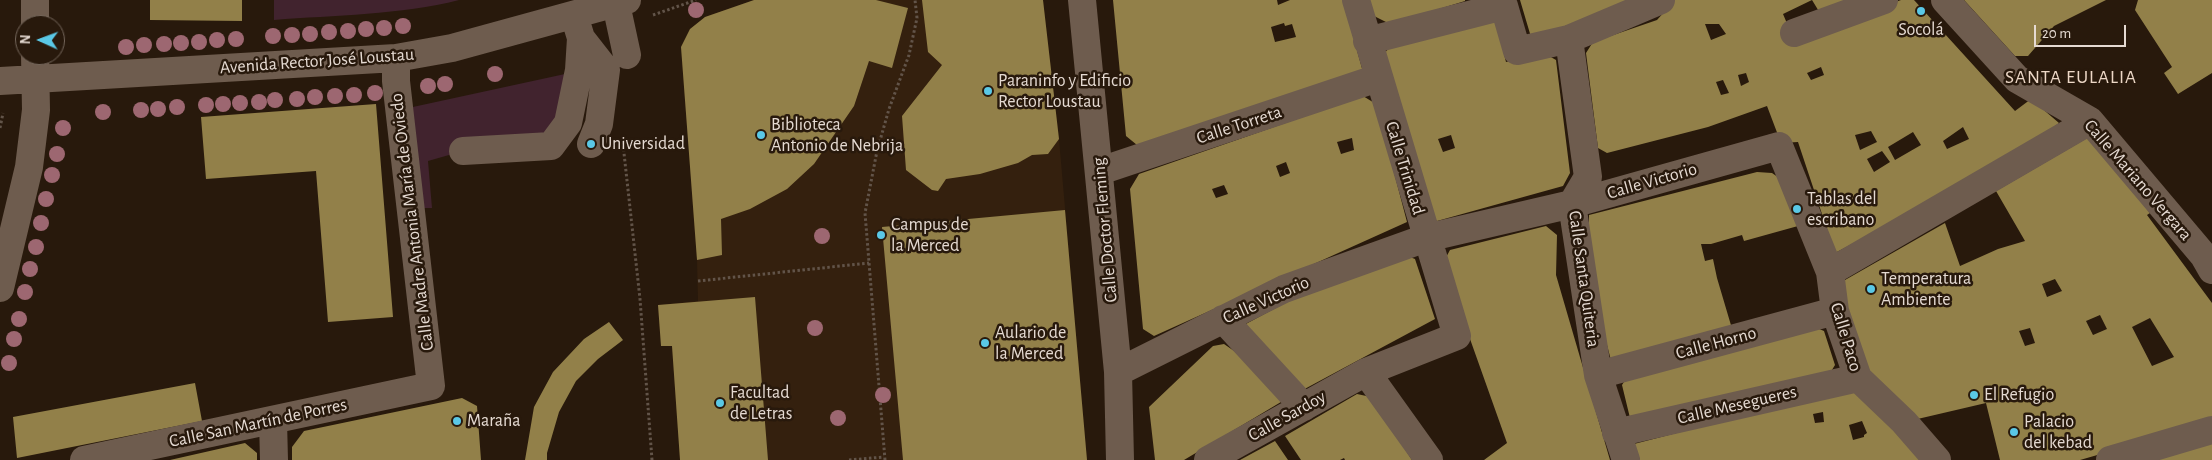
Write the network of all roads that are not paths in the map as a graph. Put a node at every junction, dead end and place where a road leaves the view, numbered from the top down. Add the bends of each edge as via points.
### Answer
1 (35, 0) edge
2 (1082, 0) edge
3 (1356, 0) edge
4 (1661, 0) edge
5 (1884, 0) edge
6 (1945, 0) edge
7 (622, 2) edge
8 (35, 15) edge
9 (577, 27) junction
10 (1794, 33) dead end
11 (1569, 39) junction
12 (1367, 41) junction
13 (627, 55) dead end
14 (396, 58) junction
15 (36, 67) edge
16 (1378, 78) junction
17 (0, 81) edge
18 (2090, 120) junction
19 (591, 144) dead end
20 (463, 151) dead end
21 (1100, 171) junction
22 (1572, 204) junction
23 (1426, 238) junction
24 (2212, 270) edge
25 (1830, 272) junction
26 (0, 288) edge
27 (1835, 311) junction
28 (1223, 319) junction
29 (1457, 336) joint
30 (1118, 372) junction
31 (1366, 372) junction
32 (1598, 375) junction
33 (1858, 378) junction
34 (431, 386) joint
35 (1304, 407) junction
36 (273, 420) junction
37 (2212, 430) edge
38 (1616, 433) junction
39 (84, 460) edge
40 (274, 460) edge
41 (1120, 460) edge
42 (1208, 460) edge
43 (1429, 460) edge
44 (1626, 460) edge
45 (1938, 460) edge
46 (2110, 460) edge

1 - 8 street
2 - 21 street, Calle Doctor Fleming
3 - 12 street, Calle Trinidad
4 - 11 street
5 - 10 street
6 - 18 street, Calle Mariano Vergara via 2016,80
7 - 9 street, Avenida Rector José Loustau
7 - 13 street
9 - 14 street, Avenida Rector José Loustau
9 - 19 street via 606,70 599,124
9 - 20 street via 579,70 568,123 551,146
11 - 12 street via 1517,51 1504,6
11 - 22 street, Calle Santa Quiteria via 1588,177
12 - 16 street, Calle Trinidad
14 - 15 street, Avenida Rector José Loustau
14 - 34 street, Calle Madre Antonia María de Oviedo
15 - 17 street, Avenida Rector José Loustau
15 - 26 street via 36,110 29,167
16 - 21 street, Calle Torreta
16 - 23 street, Calle Trinidad
18 - 24 street, Calle Mariano Vergara via 2204,256
18 - 25 street
21 - 30 street, Calle Doctor Fleming
22 - 23 street, Calle Victorio
22 - 25 street, Calle Victorio via 1779,146
22 - 32 street, Calle Santa Quiteria
23 - 28 street, Calle Victorio via 1284,288
23 - 29 street, Calle Trinidad
25 - 27 street, Calle Paco
27 - 32 street, Calle Horno
27 - 33 street, Calle Paco
28 - 30 street, Calle Victorio
28 - 35 street
29 - 31 street, Calle Sardoy
30 - 41 street, Calle Doctor Fleming
31 - 35 street, Calle Sardoy
31 - 43 street
32 - 38 street, Calle Santa Quiteria
33 - 38 street, Calle Mesegueres
33 - 45 street, Calle Paco
34 - 36 street, Calle San Martín de Porres
35 - 42 street, Calle Sardoy
36 - 39 street, Calle San Martín de Porres
36 - 40 street
37 - 46 street
38 - 44 street, Calle Santa Quiteria

